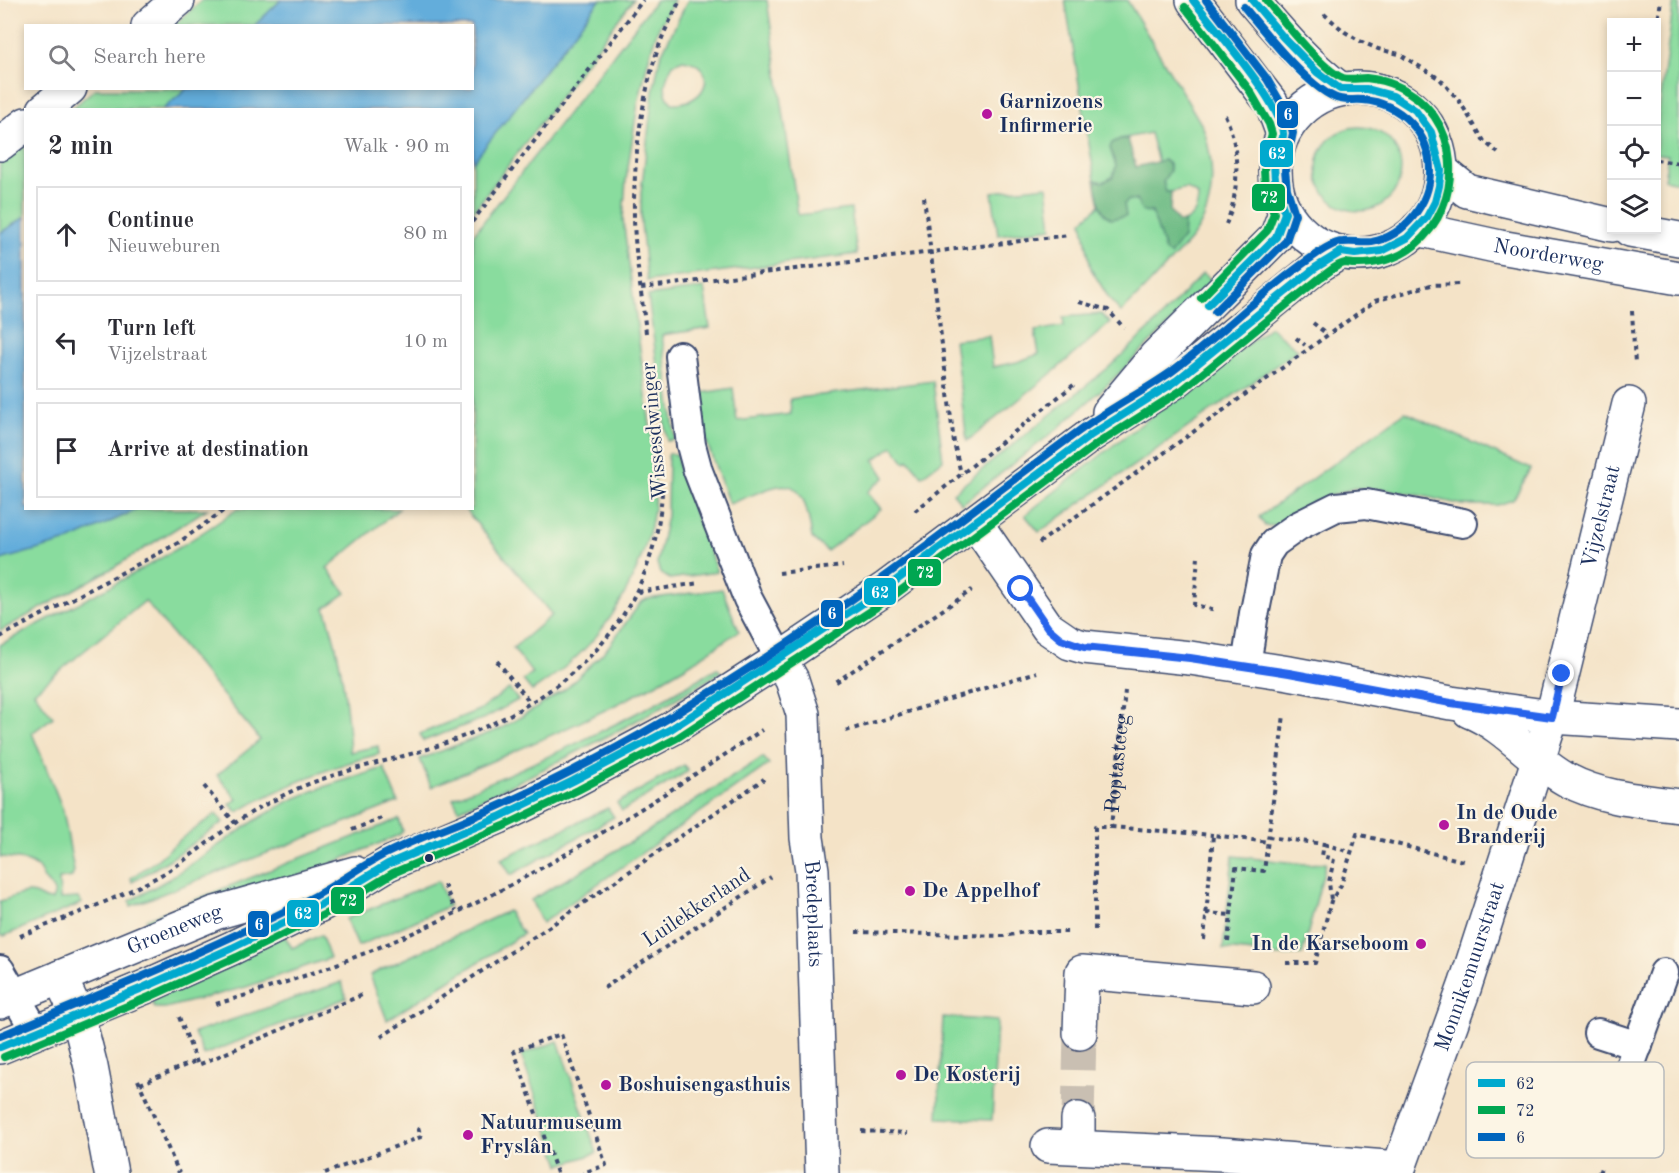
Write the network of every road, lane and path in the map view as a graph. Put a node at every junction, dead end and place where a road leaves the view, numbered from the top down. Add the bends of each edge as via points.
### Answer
1 (643, 0) edge
2 (681, 0) edge
3 (1193, 0) edge
4 (1252, 0) edge
5 (1661, 0) edge
6 (1317, 9) dead end
7 (1658, 18) edge
8 (1340, 89) junction
9 (68, 90) edge
10 (46, 108) edge
11 (1220, 108) dead end
12 (24, 126) edge
13 (1283, 134) junction
14 (0, 144) edge
15 (1500, 155) dead end
16 (1661, 161) edge
17 (1679, 163) edge
18 (1441, 170) junction
19 (924, 197) dead end
20 (1285, 213) junction
21 (474, 219) edge
22 (1607, 224) edge
23 (1417, 229) junction
24 (1222, 234) dead end
25 (1652, 234) edge
26 (1069, 235) dead end
27 (1679, 239) edge
28 (932, 251) junction
29 (1341, 252) junction
30 (1679, 278) edge
31 (1469, 285) dead end
32 (641, 288) junction
33 (1079, 302) dead end
34 (1631, 314) dead end
35 (1115, 317) dead end
36 (646, 334) dead end
37 (680, 356) dead end
38 (1077, 382) dead end
39 (1629, 404) joint
40 (1091, 435) junction
41 (961, 474) junction
42 (663, 483) dead end
43 (224, 510) edge
44 (911, 513) dead end
45 (975, 522) junction
46 (1463, 523) dead end
47 (1198, 557) dead end
48 (1005, 567) junction
49 (1204, 607) dead end
50 (0, 637) edge
51 (1061, 639) junction
52 (1128, 652) junction
53 (780, 659) junction
54 (497, 661) dead end
55 (1246, 666) junction
56 (1289, 673) junction
57 (531, 703) junction
58 (1451, 703) junction
59 (801, 704) junction
60 (1552, 717) junction
61 (1679, 725) edge
62 (805, 744) junction
63 (1539, 759) junction
64 (204, 786) dead end
65 (1679, 806) edge
66 (385, 816) dead end
67 (235, 823) junction
68 (1111, 828) junction
69 (352, 830) dead end
70 (1213, 835) junction
71 (1268, 840) junction
72 (1324, 844) junction
73 (1350, 852) junction
74 (388, 864) junction
75 (812, 870) junction
76 (1501, 872) junction
77 (442, 879) dead end
78 (1331, 901) junction
79 (456, 911) junction
80 (1206, 913) junction
81 (1231, 915) junction
82 (1095, 931) dead end
83 (814, 932) junction
84 (1043, 932) dead end
85 (12, 940) dead end
86 (1203, 950) dead end
87 (1286, 963) dead end
88 (1664, 973) dead end
89 (60, 977) junction
90 (1238, 986) joint
91 (604, 988) dead end
92 (5, 989) edge
93 (362, 995) dead end
94 (208, 1006) dead end
95 (188, 1012) dead end
96 (78, 1016) junction
97 (36, 1032) junction
98 (1080, 1033) tunnel mouth
99 (1598, 1033) dead end
100 (381, 1037) dead end
101 (1638, 1046) junction
102 (0, 1047) edge
103 (196, 1061) junction
104 (1632, 1062) edge
105 (136, 1076) dead end
106 (140, 1084) junction
107 (418, 1127) dead end
108 (1068, 1137) dead end
109 (1601, 1168) dead end
110 (1398, 1171) edge
111 (589, 1172) edge
112 (111, 1173) edge
113 (179, 1173) edge
114 (325, 1173) edge
115 (557, 1173) edge
116 (583, 1173) edge
117 (822, 1173) edge
118 (1599, 1173) edge

1 - 21 path
2 - 32 path, Wissesdwinger via 664,33 644,105 634,220
3 - 13 main road via 1272,104
4 - 8 main road via 1317,72
5 - 7 path
6 - 15 path via 1359,41 1399,54 1440,79 1484,141
8 - 13 main road via 1307,105
8 - 18 main road via 1380,91 1415,110 1434,138
9 - 10 main road
11 - 24 path via 1233,142 1237,182
12 - 14 main road
13 - 20 main road via 1274,174
16 - 17 path
18 - 22 main road, Noorderweg via 1467,191
18 - 23 main road via 1435,202
19 - 28 path
20 - 29 main road via 1309,238
20 - 40 main road, Groeneweg via 1276,237 1155,357
23 - 29 main road via 1382,251
23 - 30 main road, Noorderweg
25 - 27 main road
26 - 28 path
28 - 32 path
28 - 41 path
29 - 40 main road, Groeneweg via 1306,275 1176,381
31 - 48 path via 1431,285 1375,301
32 - 36 path, Wissesdwinger
33 - 35 path via 1108,310
34 - 39 path via 1635,364
37 - 53 lane, Wissesdwinger via 698,471 748,599
38 - 41 path
39 - 60 main road, Vijzelstraat
40 - 45 main road, Groeneweg
41 - 44 path
42 - 57 path, Wissesdwinger via 655,546 638,592 603,644 570,675
43 - 50 path via 178,543
45 - 48 main road
45 - 53 main road, Groeneweg
46 - 55 lane via 1366,504 1336,507 1298,525 1274,543 1266,555
47 - 49 path via 1194,605
48 - 51 main road via 1048,628
48 - 59 path
51 - 52 main road via 1084,647
51 - 62 path via 1037,672
52 - 55 main road
52 - 68 path, Poptasteeg
53 - 59 main road, Bredeplaats
53 - 74 main road, Groeneweg via 671,729 573,781
54 - 57 path
55 - 56 main road
56 - 58 main road
56 - 71 path
57 - 67 path, Wissesdwinger via 454,740 292,791
58 - 60 main road
58 - 63 main road via 1482,716
59 - 62 main road, Bredeplaats
59 - 79 path via 675,788 504,889
60 - 61 main road
60 - 63 main road, Vijzelstraat
62 - 75 main road, Bredeplaats via 807,838
62 - 100 path via 777,752 778,769
63 - 65 main road via 1565,779 1593,792
63 - 76 main road, Monnikemuurstraat
64 - 67 path
66 - 69 path
67 - 85 path, Wissesdwinger via 172,868 132,890
68 - 70 path
68 - 82 path, Poptasteeg via 1095,827
70 - 71 path
70 - 80 path
71 - 72 path
71 - 81 path via 1264,871 1236,868
72 - 73 path
72 - 78 path via 1322,856 1334,859 1329,882
73 - 76 path via 1357,834
73 - 78 path via 1341,885
74 - 89 main road, Groeneweg via 215,913
74 - 96 main road, Groeneweg via 324,903
75 - 83 main road, Bredeplaats
75 - 91 path, Luilekkerland via 778,872
76 - 110 main road, Monnikemuurstraat via 1475,989
77 - 79 path
78 - 87 path via 1315,963
79 - 94 path via 347,959
80 - 81 path
80 - 86 path
81 - 90 path
83 - 84 path via 1004,936
83 - 117 main road, Bredeplaats
88 - 101 lane
89 - 92 main road, Groeneweg
89 - 96 main road
90 - 98 main road via 1082,972
92 - 97 lane
93 - 103 path via 198,1065
95 - 103 path via 178,1015
96 - 97 main road, Groeneweg
96 - 112 main road
97 - 102 main road, Groeneweg
99 - 101 lane
101 - 104 lane
103 - 106 path
105 - 106 path
106 - 113 path
107 - 114 path via 421,1137
108 - 110 main road
109 - 118 path
111 - 115 path via 606,1165 561,1034 514,1051
111 - 116 path

